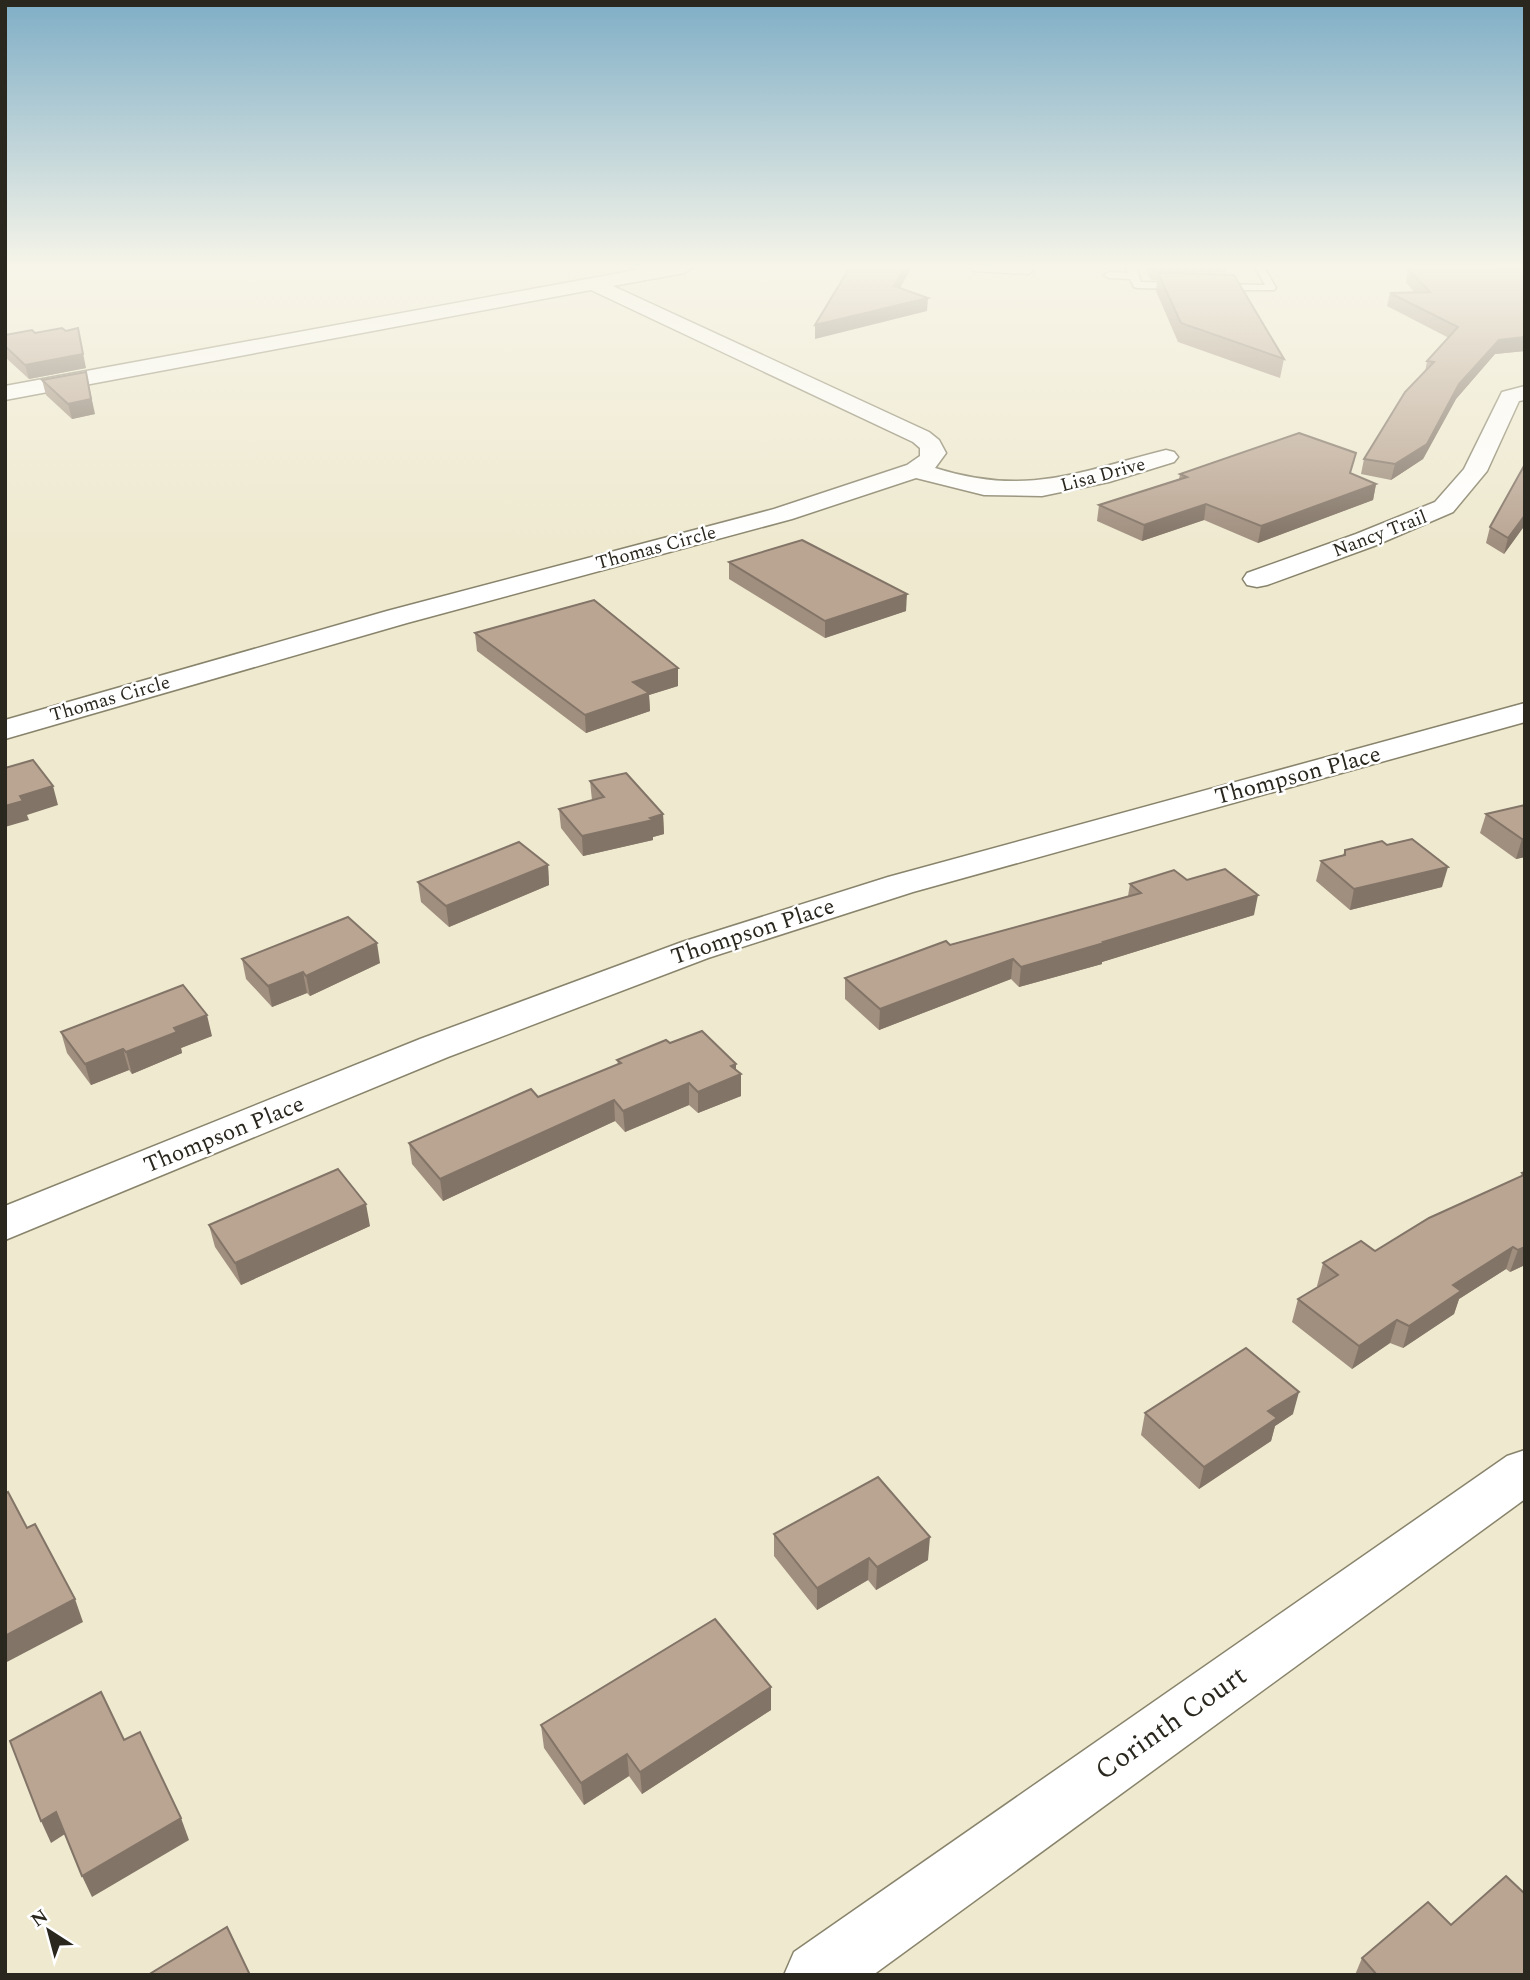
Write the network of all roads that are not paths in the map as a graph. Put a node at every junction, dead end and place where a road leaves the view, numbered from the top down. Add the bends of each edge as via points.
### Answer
1 (181, 359) edge
2 (755, 359) edge
3 (5, 393) edge
4 (1525, 393) edge
5 (1166, 457) dead end
6 (916, 470) junction
7 (1257, 579) dead end
8 (1525, 712) edge
9 (5, 730) edge
10 (5, 1224) edge
11 (1525, 1471) edge
12 (817, 1975) edge

1 - 3 street
2 - 6 street via 921,437 934,453
4 - 7 street, Nancy Trail via 1510,397 1475,471 1444,508
5 - 6 street, Lisa Drive via 1079,484 1034,490 967,486
6 - 9 street, Thomas Circle via 783,514 397,617
8 - 10 street, Thompson Place via 923,878 696,950 484,1029
11 - 12 street, Corinth Court

